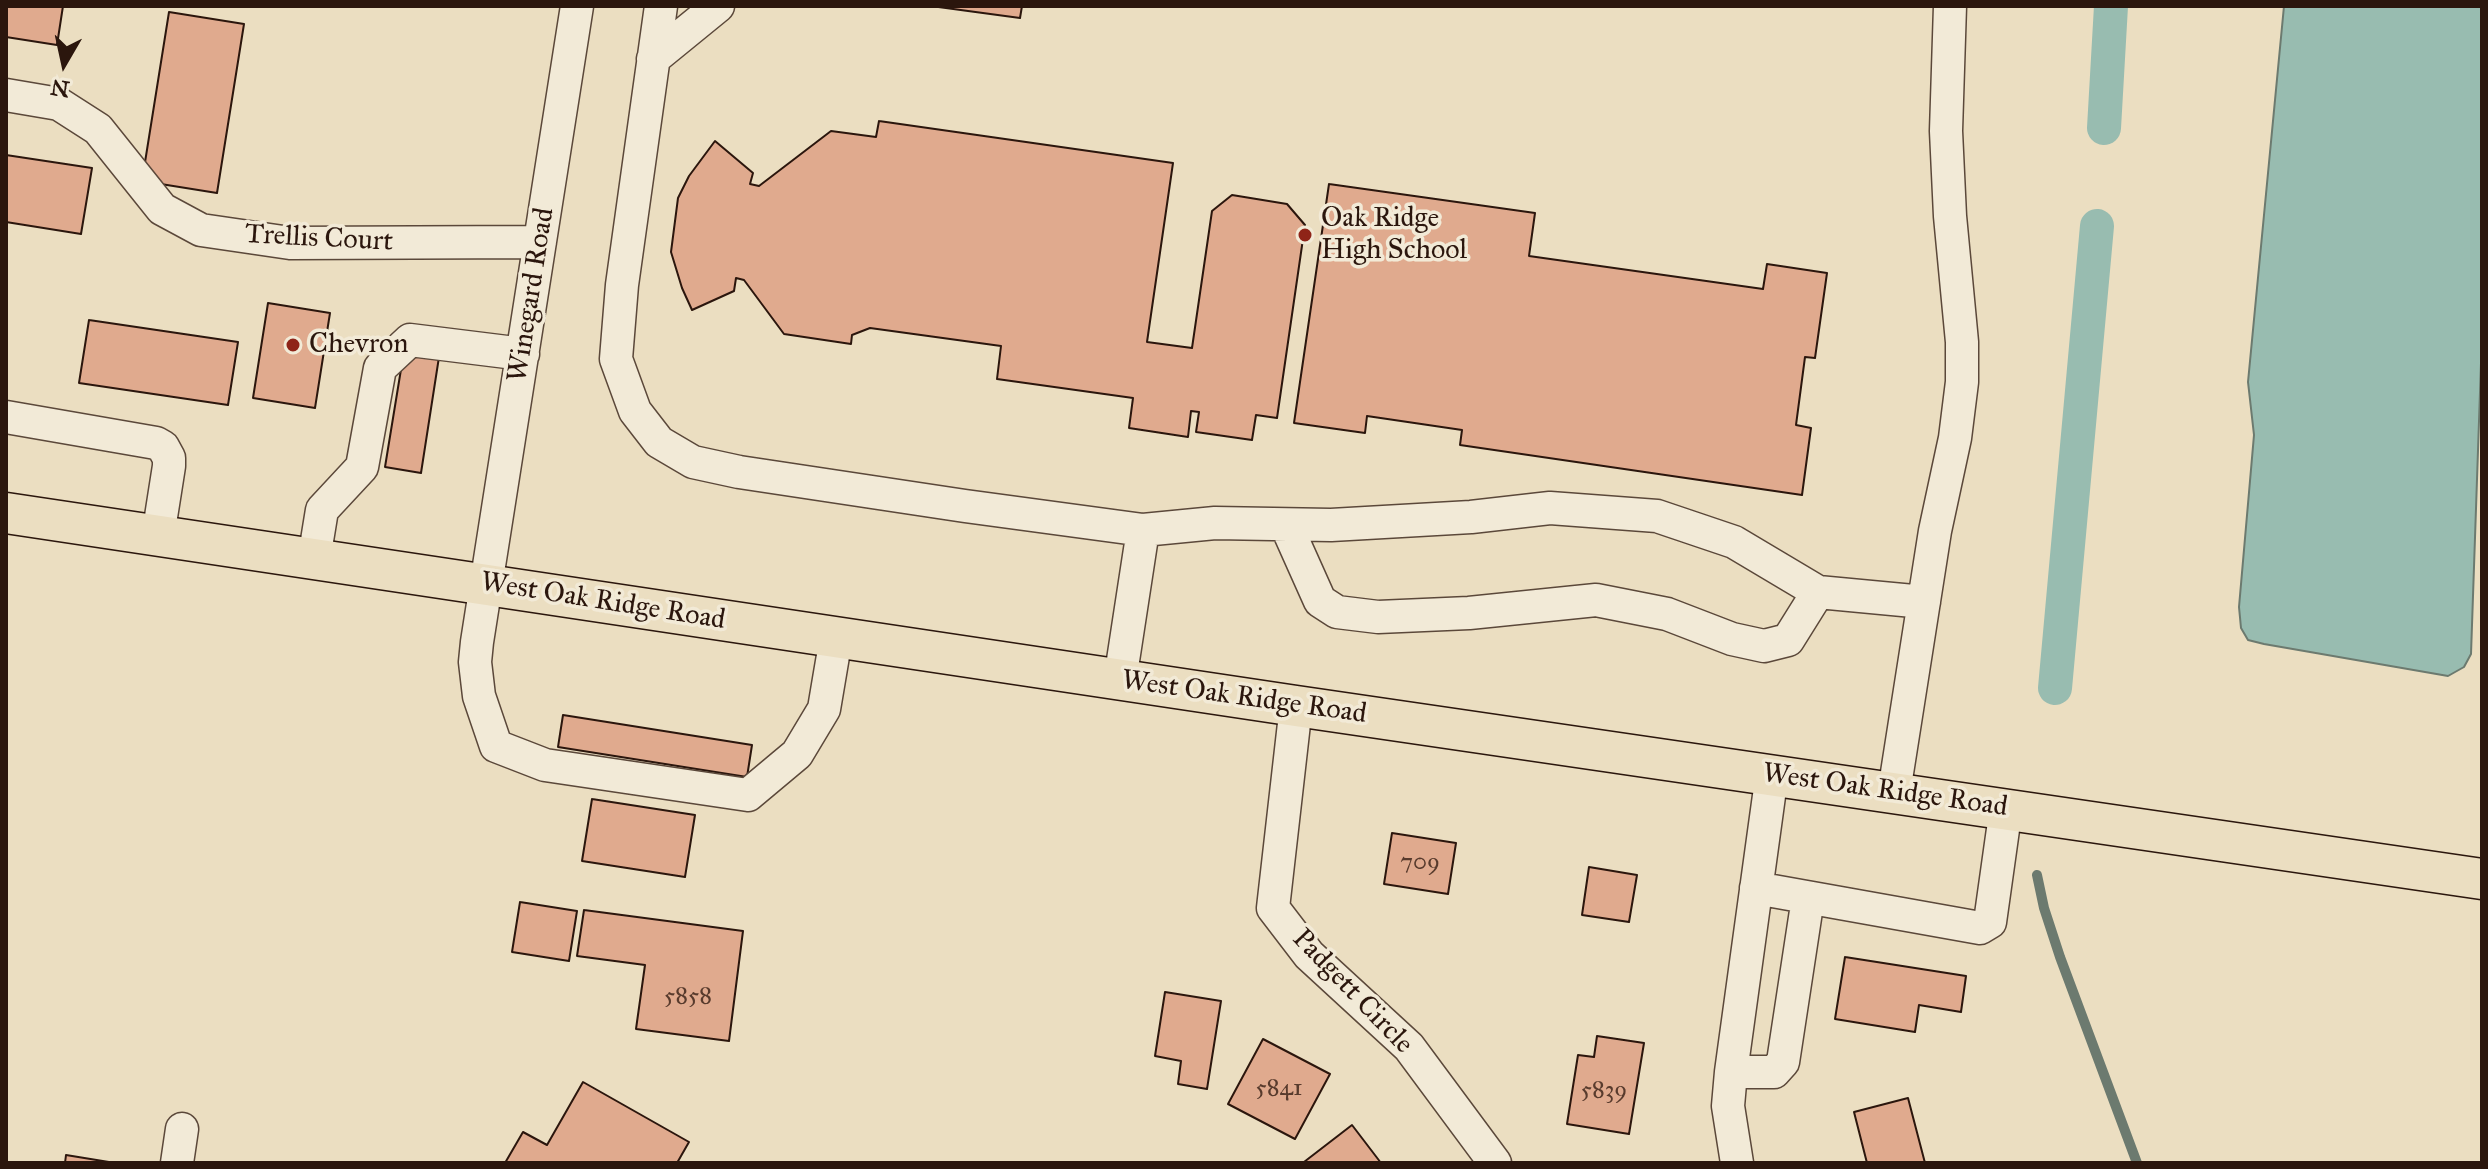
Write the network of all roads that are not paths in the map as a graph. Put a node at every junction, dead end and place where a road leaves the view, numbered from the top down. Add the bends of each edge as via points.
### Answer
1 (577, 6) edge
2 (661, 6) edge
3 (718, 6) edge
4 (1950, 6) edge
5 (653, 59) junction
6 (6, 95) edge
7 (540, 242) junction
8 (523, 354) junction
9 (6, 417) edge
10 (6, 513) edge
11 (1286, 525) junction
12 (1143, 530) junction
13 (158, 536) junction
14 (314, 559) junction
15 (487, 585) junction
16 (1818, 592) junction
17 (1924, 602) junction
18 (836, 638) junction
19 (1120, 680) junction
20 (1296, 706) junction
21 (1772, 774) junction
22 (1894, 792) junction
23 (2006, 808) junction
24 (2482, 879) edge
25 (1756, 888) junction
26 (1808, 898) junction
27 (1731, 1072) junction
28 (182, 1129) dead end
29 (177, 1163) edge
30 (1495, 1163) edge
31 (1737, 1163) edge

1 - 7 street, Winegard Road
2 - 5 street
3 - 5 street
4 - 17 street via 1946,131 1962,382
5 - 12 street via 616,359 635,411 659,442 693,462 739,472
6 - 7 street, Trellis Court via 59,104 98,129 162,209 201,230 290,243
7 - 8 street, Winegard Road
8 - 14 street via 410,340 380,368 362,467 322,510
8 - 15 street, Winegard Road
9 - 13 street via 163,447 169,466
10 - 13 main road, West Oak Ridge Road
11 - 12 street via 1215,523
11 - 16 street via 1550,508 1657,516 1734,542
11 - 16 street via 1320,601 1337,612 1378,617 1469,613 1596,600 1667,614 1764,646 1788,640
12 - 19 street
13 - 14 main road, West Oak Ridge Road
14 - 15 main road, West Oak Ridge Road
15 - 18 main road, West Oak Ridge Road
15 - 18 street, Winegard Road via 476,652 479,696 496,746 545,765 748,795 797,754 824,709
16 - 17 street
17 - 22 street
18 - 19 main road, West Oak Ridge Road
19 - 20 main road, West Oak Ridge Road
20 - 21 main road, West Oak Ridge Road
20 - 30 street, Padgett Circle via 1273,908 1309,955 1409,1047
21 - 22 main road, West Oak Ridge Road
21 - 25 street
22 - 23 main road, West Oak Ridge Road
23 - 24 main road, West Oak Ridge Road
23 - 26 street via 1990,922 1980,928
25 - 26 street
25 - 27 street
26 - 27 street via 1783,1062 1774,1072
27 - 31 street via 1728,1106
28 - 29 street

